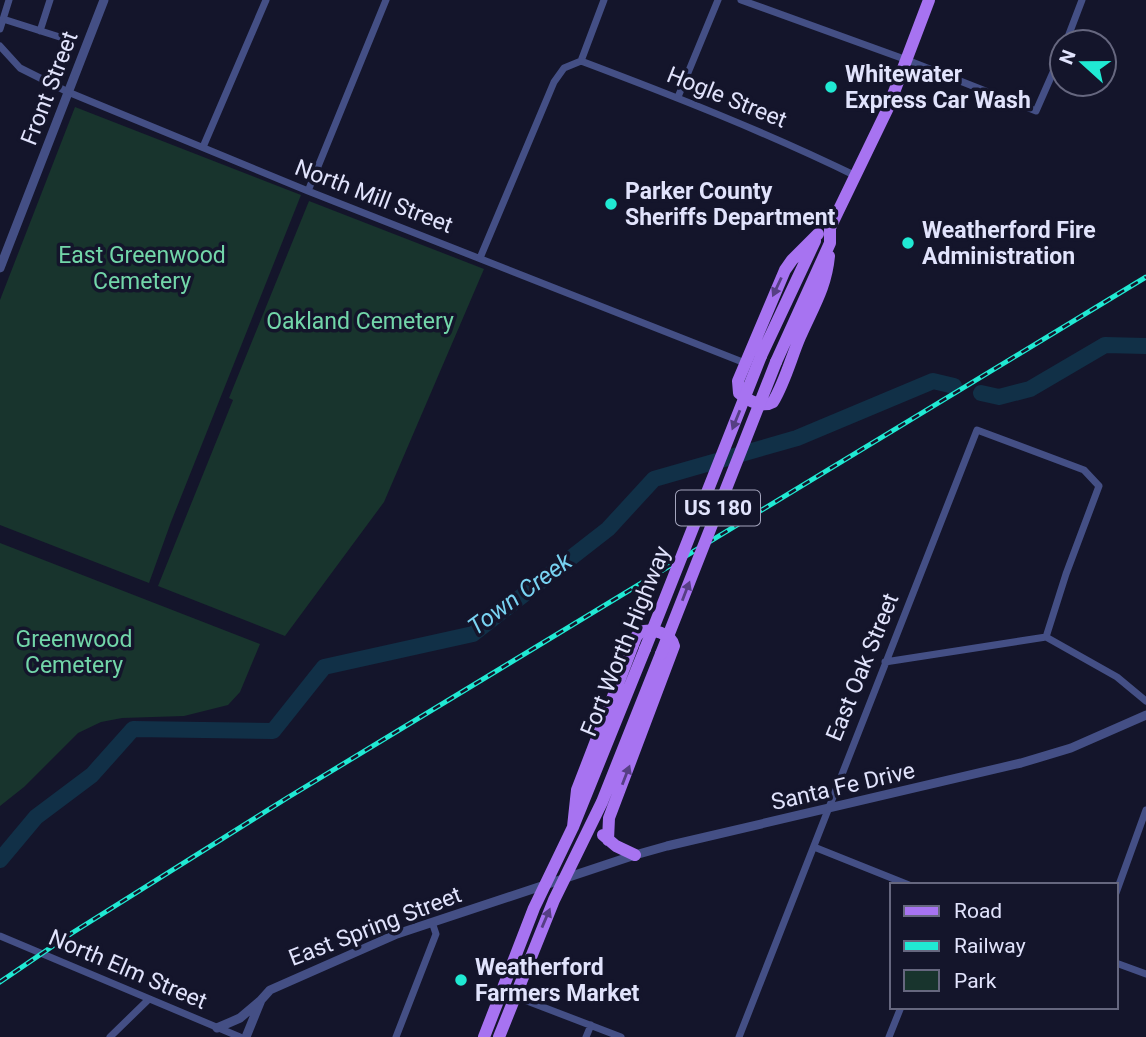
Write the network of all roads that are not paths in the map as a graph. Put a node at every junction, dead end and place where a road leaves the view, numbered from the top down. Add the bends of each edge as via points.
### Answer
1 (9, 0) edge
2 (50, 0) edge
3 (104, 0) edge
4 (266, 0) edge
5 (386, 0) edge
6 (604, 0) edge
7 (718, 0) edge
8 (740, 0) edge
9 (929, 0) edge
10 (1082, 0) edge
11 (3, 19) junction
12 (1071, 28) edge
13 (0, 29) edge
14 (40, 31) junction
15 (66, 39) dead end
16 (0, 46) edge
17 (907, 60) junction
18 (580, 61) junction
19 (1048, 84) edge
20 (68, 92) junction
21 (678, 97) junction
22 (203, 147) junction
23 (856, 176) junction
24 (308, 191) junction
25 (824, 231) junction
26 (831, 243) junction
27 (480, 258) junction
28 (0, 268) edge
29 (745, 363) junction
30 (1046, 637) junction
31 (885, 662) junction
32 (1146, 701) edge
33 (1146, 715) edge
34 (602, 802) junction
35 (828, 808) junction
36 (1146, 810) edge
37 (573, 827) junction
38 (608, 840) junction
39 (814, 847) junction
40 (635, 855) junction
41 (565, 877) junction
42 (904, 883) edge
43 (545, 884) junction
44 (1118, 887) edge
45 (432, 922) junction
46 (0, 936) edge
47 (1118, 964) edge
48 (1146, 974) edge
49 (508, 993) junction
50 (149, 999) junction
51 (261, 1000) junction
52 (900, 1009) edge
53 (591, 1025) junction
54 (217, 1028) junction
55 (110, 1037) edge
56 (240, 1037) edge
57 (246, 1037) edge
58 (396, 1037) edge
59 (484, 1037) edge
60 (499, 1037) edge
61 (586, 1037) edge
62 (621, 1037) edge
63 (739, 1037) edge
64 (889, 1037) edge

1 - 11 street
2 - 14 street
3 - 20 street, Front Street
4 - 22 street
5 - 24 street
6 - 18 street
7 - 21 street
8 - 17 street
9 - 17 main road, Fort Worth Highway / US 180
10 - 12 street
11 - 13 street
11 - 14 street
14 - 15 street
16 - 20 street, North Mill Street via 20,68
17 - 19 street via 1036,111
17 - 23 main road, Fort Worth Highway / US 180
18 - 21 street, Hogle Street
18 - 27 street via 564,68 554,82
20 - 22 street, North Mill Street
20 - 28 street, Front Street
21 - 23 street, Hogle Street
22 - 24 street, North Mill Street
23 - 25 main road, Fort Worth Highway / US 180
24 - 27 street, North Mill Street
25 - 26 main road, Fort Worth Highway / US 180
25 -> 29 main road via 785,270
25 -> 37 main road, Fort Worth Highway / US 180, bridge via 761,356
26 - 29 main road via 820,297 777,395 768,405 739,393
34 -> 26 main road, Fort Worth Highway / US 180, bridge via 776,362
27 - 29 street, North Mill Street
30 - 31 street
30 - 31 street, East Oak Street via 1099,486 1084,470 977,430
30 - 32 street via 1117,677
31 - 35 street, East Oak Street
33 - 35 street, Santa Fe Drive via 1071,748 1021,763
34 - 38 main road via 601,829
34 - 41 main road, Fort Worth Highway / US 180
35 - 39 street, East Oak Street
35 - 40 street, Santa Fe Drive
36 - 44 street
38 -> 37 main road via 609,818 674,646 669,637 652,630 636,637 577,790
37 - 43 main road, Fort Worth Highway / US 180
38 - 40 main road
39 - 42 street
39 - 63 street, East Oak Street
40 - 41 street, Santa Fe Drive
41 - 43 street, Santa Fe Drive
49 -> 41 main road, Fort Worth Highway / US 180
43 - 45 street, East Spring Street
43 - 49 main road, Fort Worth Highway / US 180
45 - 51 street, East Spring Street via 294,978
45 - 58 street via 436,934
46 - 50 street, North Elm Street
47 - 48 street
49 - 53 street
49 - 59 main road, Fort Worth Highway / US 180
49 - 60 main road, Fort Worth Highway / US 180
50 - 54 street, North Elm Street
50 - 55 street
51 - 54 street, East Spring Street via 240,1018
51 - 57 street
52 - 64 street
53 - 61 street
53 - 62 street
54 - 56 street, North Elm Street

